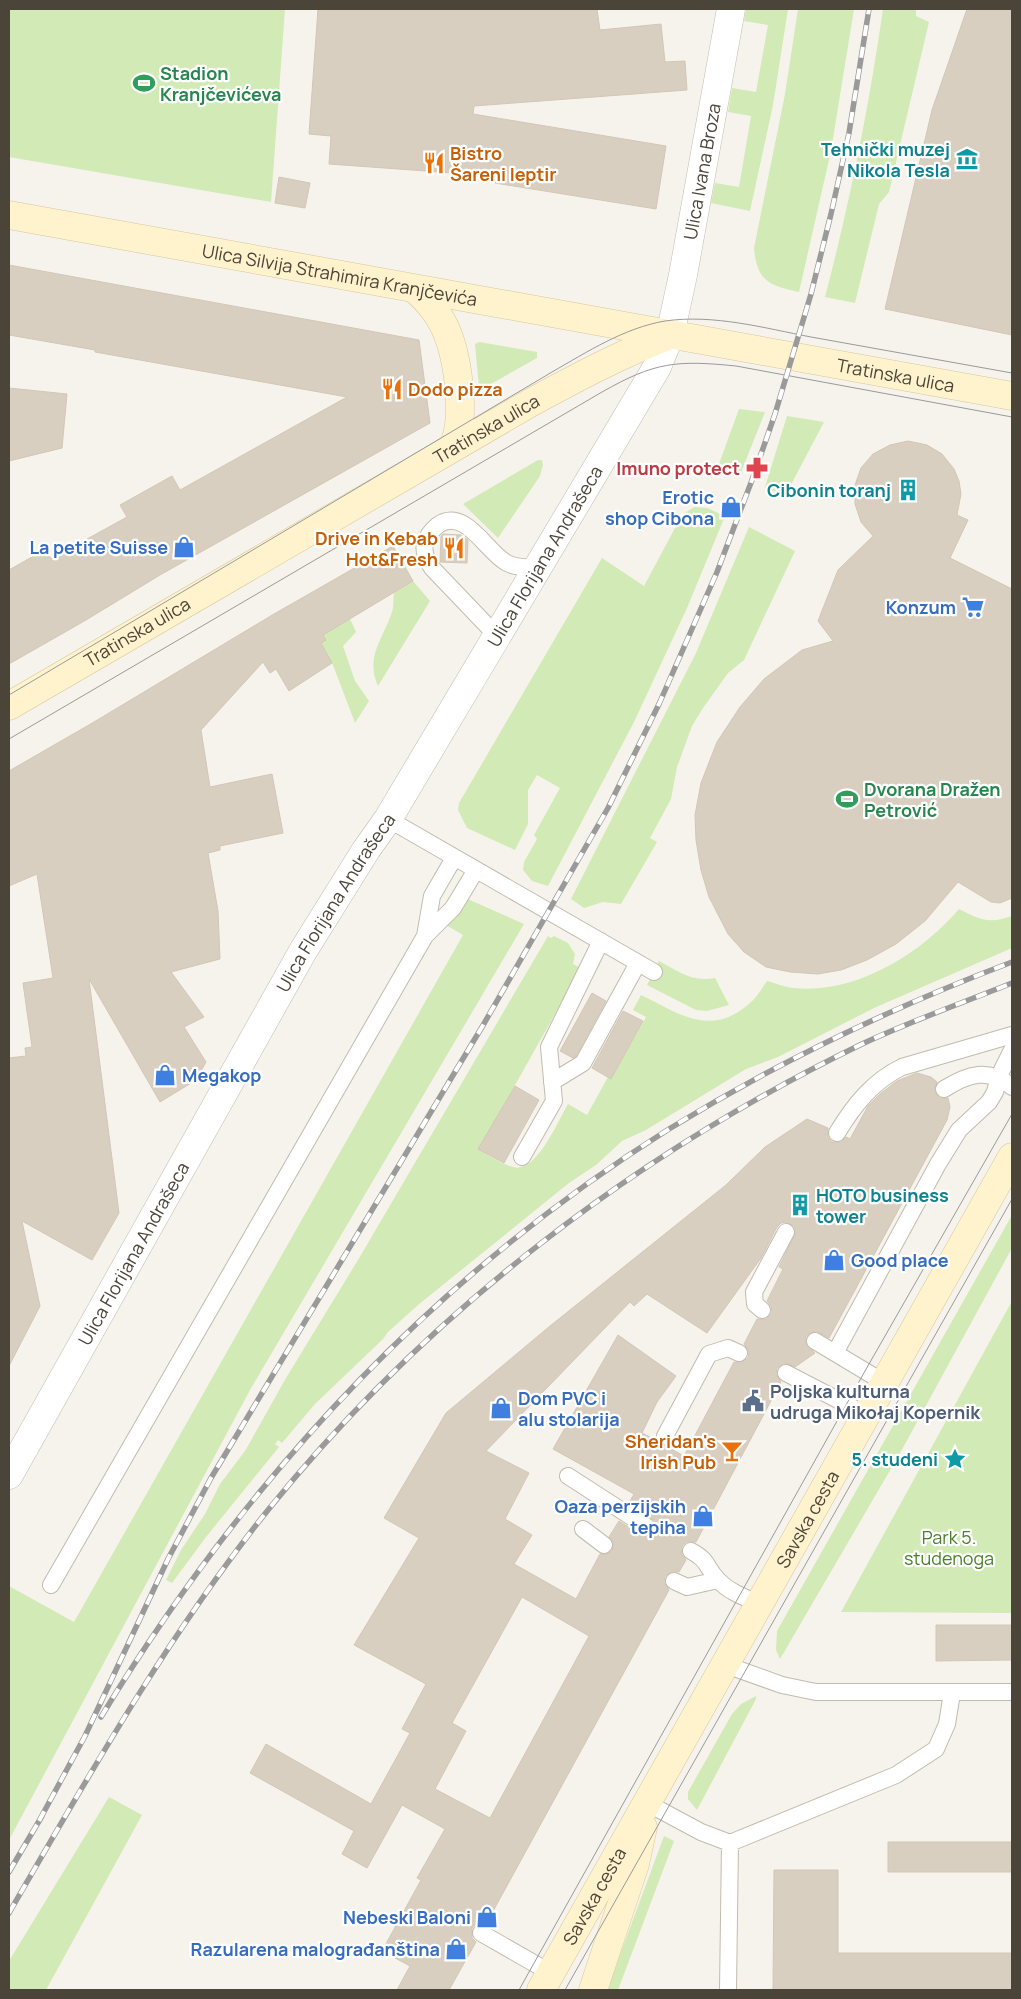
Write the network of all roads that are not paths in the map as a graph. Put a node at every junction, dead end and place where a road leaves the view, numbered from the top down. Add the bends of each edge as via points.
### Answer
1 (731, 9) edge
2 (9, 215) edge
3 (415, 289) junction
4 (670, 335) junction
5 (1012, 396) edge
6 (453, 447) junction
7 (537, 568) junction
8 (497, 636) junction
9 (9, 706) edge
10 (388, 819) junction
11 (454, 858) junction
12 (476, 870) junction
13 (425, 936) junction
14 (601, 941) junction
15 (638, 963) junction
16 (654, 972) dead end
17 (1012, 1034) edge
18 (1012, 1050) edge
19 (999, 1076) junction
20 (552, 1082) junction
21 (1012, 1087) edge
22 (944, 1089) dead end
23 (837, 1133) dead end
24 (1012, 1157) edge
25 (522, 1158) dead end
26 (786, 1232) dead end
27 (762, 1310) dead end
28 (815, 1341) dead end
29 (739, 1353) dead end
30 (835, 1353) junction
31 (786, 1374) dead end
32 (885, 1383) junction
33 (867, 1415) junction
34 (665, 1436) dead end
35 (9, 1475) edge
36 (568, 1476) dead end
37 (646, 1527) dead end
38 (583, 1529) dead end
39 (604, 1545) dead end
40 (691, 1551) dead end
41 (718, 1580) junction
42 (674, 1581) dead end
43 (51, 1585) dead end
44 (760, 1604) junction
45 (726, 1665) junction
46 (952, 1692) junction
47 (1012, 1692) edge
48 (647, 1803) junction
49 (730, 1842) junction
50 (481, 1933) dead end
51 (546, 1982) edge
52 (593, 1990) edge
53 (728, 1990) edge

1 - 4 street, Ulica Ivana Broza
2 - 3 street, Ulica Silvija Strahimira Kranjčevića
3 - 4 street, Ulica Silvija Strahimira Kranjčevića
3 - 6 street via 433,306 443,322 452,348 460,411 459,432
4 - 5 street, Tratinska ulica
4 - 6 street, Tratinska ulica via 592,369
4 - 7 street, Ulica Florijana Andrašeca via 658,367
6 - 9 street, Tratinska ulica
7 - 8 street, Ulica Florijana Andrašeca
7 - 8 lane via 507,563 463,523 442,523 426,538 426,559 432,568
8 - 10 street, Ulica Florijana Andrašeca
10 - 11 lane
10 - 35 street, Ulica Florijana Andrašeca via 303,951
11 - 12 lane
11 - 13 lane via 432,896
12 - 13 lane via 453,908
12 - 14 lane
13 - 43 lane
14 - 15 lane
14 - 20 lane via 549,1047
15 - 16 lane
15 - 20 lane via 583,1064
17 - 23 lane via 902,1067 887,1075 872,1086 851,1110
18 - 19 lane
19 - 21 lane
19 - 22 lane via 973,1076
19 - 30 lane via 989,1102 959,1130 938,1164
20 - 25 lane via 554,1101
24 - 32 street, Savska cesta
26 - 27 lane via 754,1292 756,1304
28 - 30 lane
29 - 34 lane via 728,1348 709,1354
30 - 32 lane
31 - 33 lane
32 - 33 street, Savska cesta
33 - 44 street, Savska cesta
36 - 37 lane
38 - 39 lane
40 - 41 lane via 703,1557
41 - 42 lane via 687,1587
41 - 44 lane via 740,1596
44 - 45 street, Savska cesta
45 - 46 lane via 782,1685 816,1692
45 - 48 street, Savska cesta
46 - 47 lane
46 - 49 lane via 947,1724 936,1749 896,1775
48 - 49 lane via 701,1832
48 - 51 street, Savska cesta
48 - 52 street, Savska cesta via 635,1864
49 - 53 lane
50 - 51 lane

